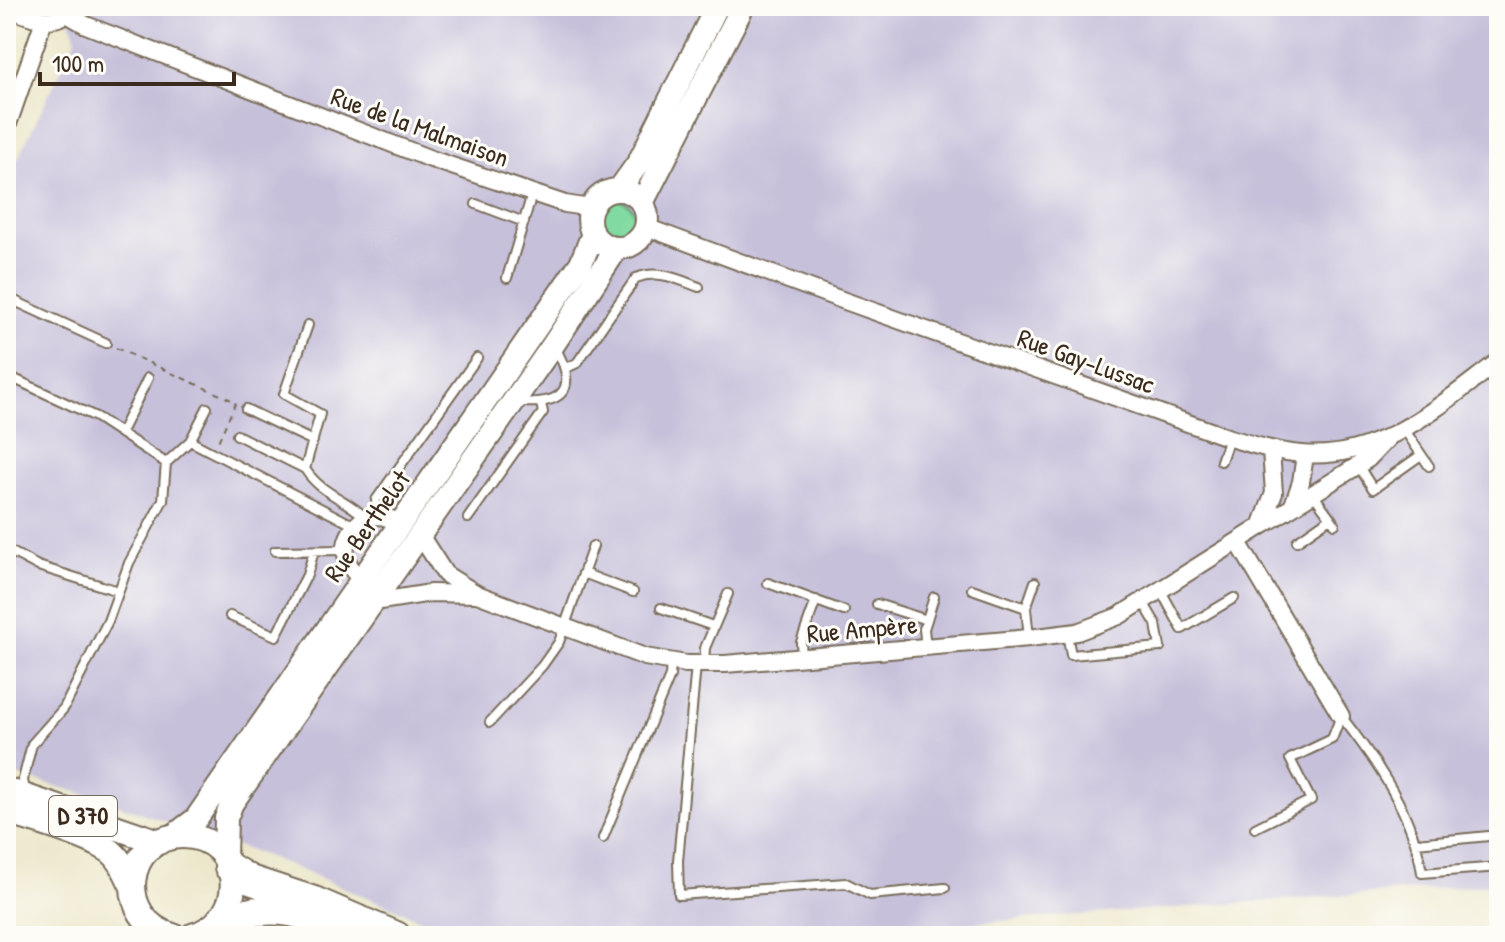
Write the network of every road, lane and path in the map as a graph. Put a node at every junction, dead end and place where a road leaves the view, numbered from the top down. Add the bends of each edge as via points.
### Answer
1 (717, 6) edge
2 (743, 6) edge
3 (6, 8) edge
4 (65, 10) edge
5 (44, 20) junction
6 (6, 130) edge
7 (619, 190) junction
8 (532, 194) junction
9 (642, 203) junction
10 (476, 204) dead end
11 (590, 208) junction
12 (524, 222) junction
13 (646, 227) junction
14 (593, 234) junction
15 (617, 248) junction
16 (507, 278) dead end
17 (699, 287) dead end
18 (6, 297) edge
19 (308, 325) dead end
20 (106, 343) joint
21 (553, 345) junction
22 (477, 358) dead end
23 (1499, 361) edge
24 (566, 368) junction
25 (6, 375) edge
26 (148, 378) dead end
27 (514, 402) junction
28 (541, 404) junction
29 (207, 408) dead end
30 (246, 409) dead end
31 (1404, 429) junction
32 (121, 432) junction
33 (237, 435) dead end
34 (1230, 438) junction
35 (1388, 438) junction
36 (190, 441) junction
37 (313, 441) junction
38 (1271, 450) junction
39 (213, 453) junction
40 (1305, 455) junction
41 (1421, 455) junction
42 (1221, 461) dead end
43 (166, 463) junction
44 (1357, 464) junction
45 (1429, 466) dead end
46 (305, 469) junction
47 (1313, 493) junction
48 (1293, 505) junction
49 (468, 518) dead end
50 (366, 520) junction
51 (1262, 524) junction
52 (412, 529) junction
53 (1297, 541) dead end
54 (1238, 542) junction
55 (593, 546) dead end
56 (6, 549) edge
57 (346, 550) junction
58 (275, 551) dead end
59 (314, 551) junction
60 (583, 573) junction
61 (363, 581) junction
62 (1035, 582) dead end
63 (768, 583) dead end
64 (972, 589) dead end
65 (118, 591) junction
66 (1161, 591) junction
67 (633, 592) dead end
68 (477, 594) junction
69 (728, 594) dead end
70 (934, 597) dead end
71 (1234, 598) dead end
72 (816, 600) junction
73 (374, 602) junction
74 (1143, 602) junction
75 (877, 604) dead end
76 (661, 608) dead end
77 (1026, 608) junction
78 (844, 611) dead end
79 (230, 616) dead end
80 (927, 620) junction
81 (713, 626) junction
82 (565, 627) junction
83 (1067, 634) junction
84 (1029, 638) junction
85 (926, 648) junction
86 (802, 658) junction
87 (671, 661) junction
88 (700, 664) junction
89 (1341, 716) junction
90 (490, 722) dead end
91 (16, 792) edge
92 (6, 812) edge
93 (1255, 828) dead end
94 (1499, 835) edge
95 (603, 838) dead end
96 (166, 840) junction
97 (1416, 843) junction
98 (227, 863) junction
99 (1499, 867) edge
100 (132, 885) junction
101 (945, 888) dead end
102 (151, 930) edge
103 (204, 931) edge
104 (173, 936) edge
105 (345, 936) edge
106 (396, 936) edge

1 - 7 main road via 639,162
2 - 9 main road
3 - 5 street
4 - 5 street via 55,21
4 - 8 street, Rue de la Malmaison via 86,25
5 - 6 street
7 - 9 main road
7 - 11 main road via 603,193
8 - 11 street, Rue de la Malmaison
8 - 12 lane
9 - 13 main road
10 - 12 lane
11 - 14 main road
12 - 16 lane
13 - 15 main road via 632,244
13 - 34 street, Rue Gay-Lussac
14 - 15 main road
14 - 52 main road, Rue Berthelot via 581,263
15 - 21 main road, Rue Berthelot
17 - 24 lane via 659,273 636,278 577,363
18 - 20 lane
19 - 37 lane via 284,394 320,414
20 - 39 path via 236,402
21 - 24 lane
21 - 27 main road, Rue Berthelot
22 - 50 lane
23 - 31 street, Rue Gay-Lussac
24 - 28 lane via 567,384 559,396
25 - 32 lane
26 - 32 lane
27 - 28 lane
27 - 52 main road, Rue Berthelot
28 - 49 lane via 543,412
29 - 36 lane
30 - 37 lane
31 - 35 street, Rue Gay-Lussac
31 - 41 lane
32 - 43 lane
33 - 46 lane
34 - 38 street, Rue Gay-Lussac
34 - 42 lane
35 - 40 street, Rue Gay-Lussac via 1342,452
35 - 44 street, Rue Ampère
36 - 39 lane
36 - 43 lane
37 - 46 lane
38 - 40 street, Rue Gay-Lussac
38 - 51 street via 1274,493
39 - 50 lane
40 - 48 street
41 - 44 lane via 1373,489
41 - 45 lane
43 - 65 lane via 163,500
44 - 47 street, Rue Ampère
46 - 50 lane via 317,486
47 - 48 street, Rue Ampère
47 - 53 lane via 1332,521
48 - 51 street, Rue Ampère
50 - 52 street
50 - 57 street via 350,533
51 - 54 street, Rue Ampère
52 - 61 main road, Rue Berthelot
52 - 68 street, Rue Ampère via 445,574
52 - 73 main road, Rue Berthelot
54 - 66 street, Rue Ampère
54 - 89 street
55 - 60 lane
56 - 65 lane via 38,566
57 - 59 lane
57 - 61 street
58 - 59 lane
59 - 79 lane via 276,636
60 - 67 lane
60 - 82 lane
61 - 96 main road, Rue Berthelot via 196,819
62 - 77 lane
63 - 72 lane
64 - 77 lane
65 - 91 lane via 64,708 32,744
66 - 71 lane via 1182,629
66 - 74 street, Rue Ampère
68 - 73 street, Rue Ampère via 431,593
68 - 82 street, Rue Ampère
69 - 81 lane
70 - 80 lane
72 - 78 lane
72 - 86 lane via 801,642
73 - 98 main road, Rue Berthelot via 232,803 226,818
74 - 83 street, Rue Ampère
74 - 83 lane via 1156,624 1160,647 1071,655
75 - 80 lane
76 - 81 lane
77 - 84 lane
80 - 85 lane
81 - 88 lane
82 - 87 street, Rue Ampère via 645,657
82 - 90 lane via 542,666
83 - 84 street, Rue Ampère
84 - 85 street, Rue Ampère
85 - 86 street, Rue Ampère
86 - 88 street, Rue Ampère
87 - 88 street, Rue Ampère
87 - 95 lane via 670,676
88 - 101 lane via 678,861 679,895 846,883 870,895
89 - 93 lane via 1332,739 1290,759 1311,800
89 - 97 lane via 1386,780
91 - 96 main road, D 370
92 - 100 main road, D 370 via 108,849
94 - 97 lane
96 - 98 main road via 202,840
96 - 100 main road via 142,857
97 - 99 lane via 1422,873
98 - 103 main road via 232,898
98 - 106 highway via 250,880
100 - 102 main road via 135,903
102 - 104 main road
103 - 105 highway via 246,911 297,912

